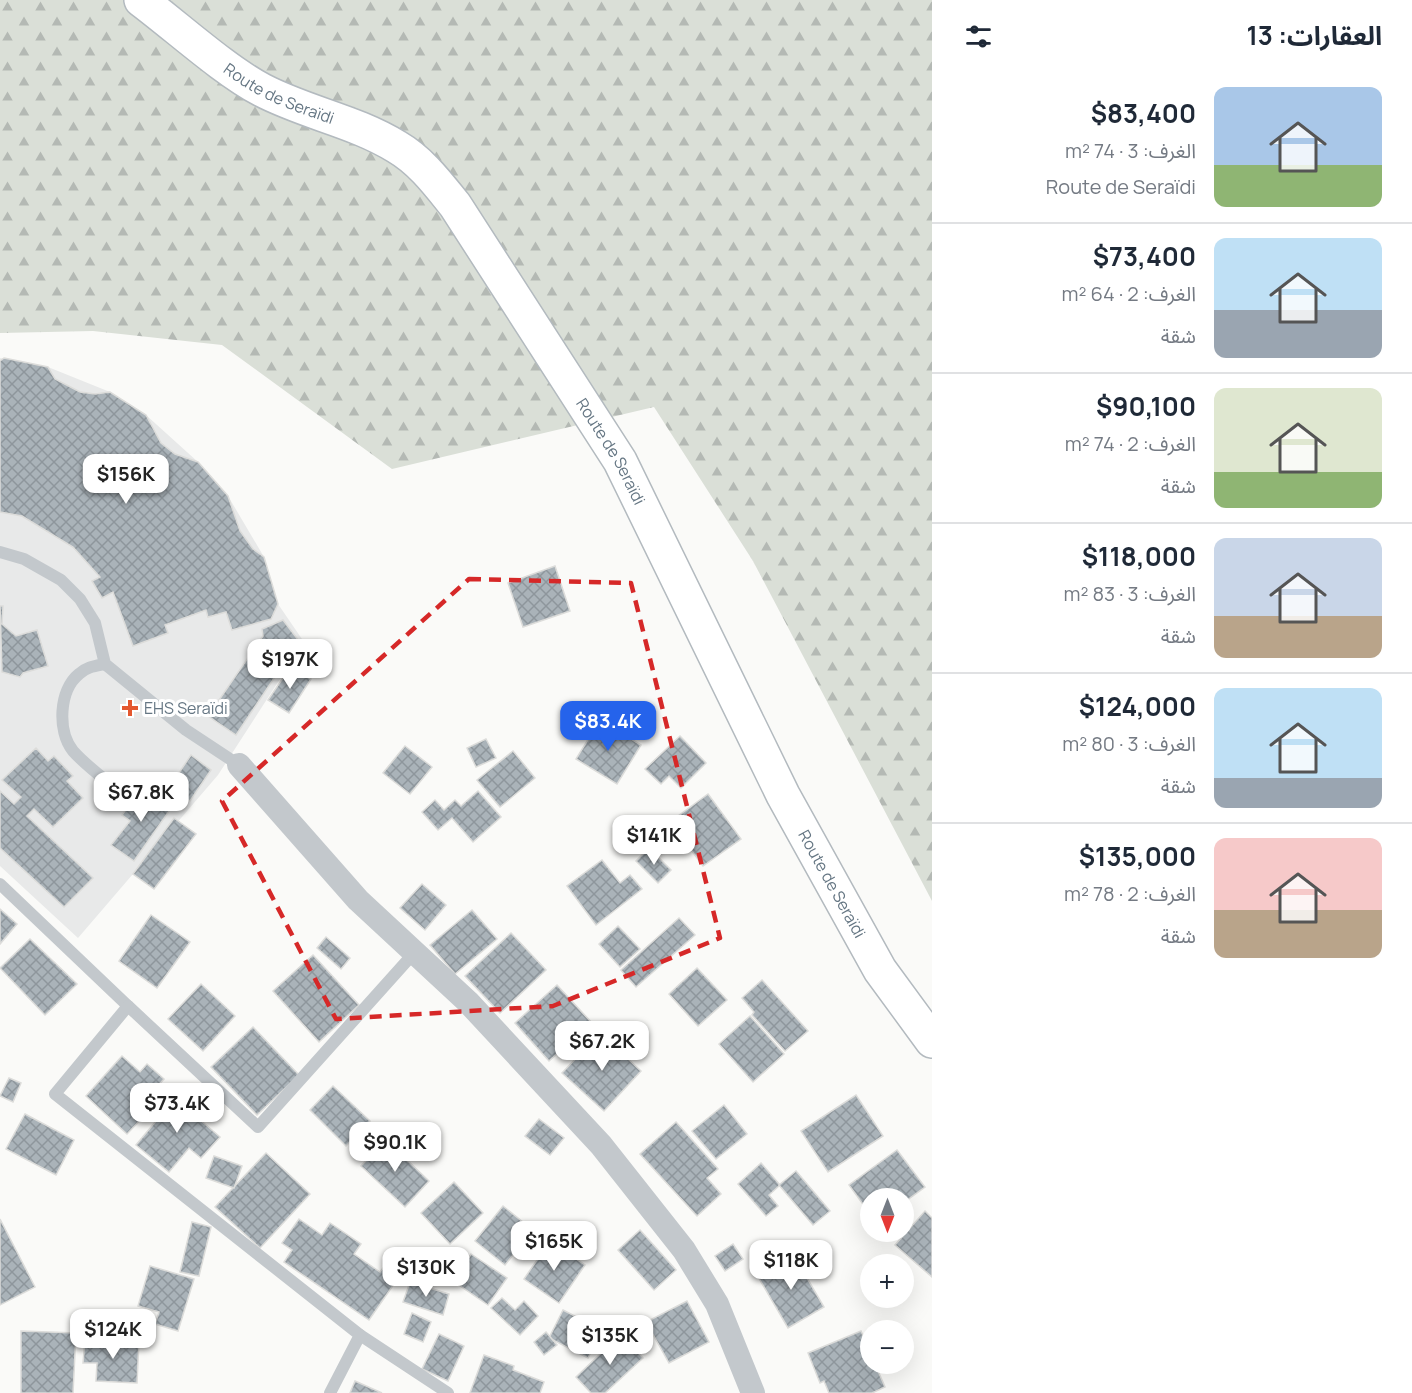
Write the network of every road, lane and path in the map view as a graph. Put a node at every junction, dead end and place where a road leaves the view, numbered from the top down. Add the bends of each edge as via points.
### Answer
1 (141, 0) edge
2 (0, 552) edge
3 (105, 664) junction
4 (239, 765) joint
5 (126, 797) dead end
6 (0, 884) edge
7 (414, 953) junction
8 (128, 1006) junction
9 (932, 1041) edge
10 (360, 1335) junction
11 (330, 1393) edge
12 (448, 1393) edge
13 (753, 1393) edge

1 - 9 main road, Route de Seraïdi via 260,89 399,147 430,174 455,205 620,461 783,795 880,970
2 - 3 lane via 24,559 61,580 80,599 95,623
3 - 4 lane via 186,730
3 - 5 lane via 78,675 67,691 64,732 72,749
4 - 7 street via 358,900
6 - 8 lane
7 - 8 lane via 258,1127
7 - 13 street via 468,1002 601,1145 684,1250 717,1304
8 - 10 lane via 54,1094
10 - 11 lane
10 - 12 lane

